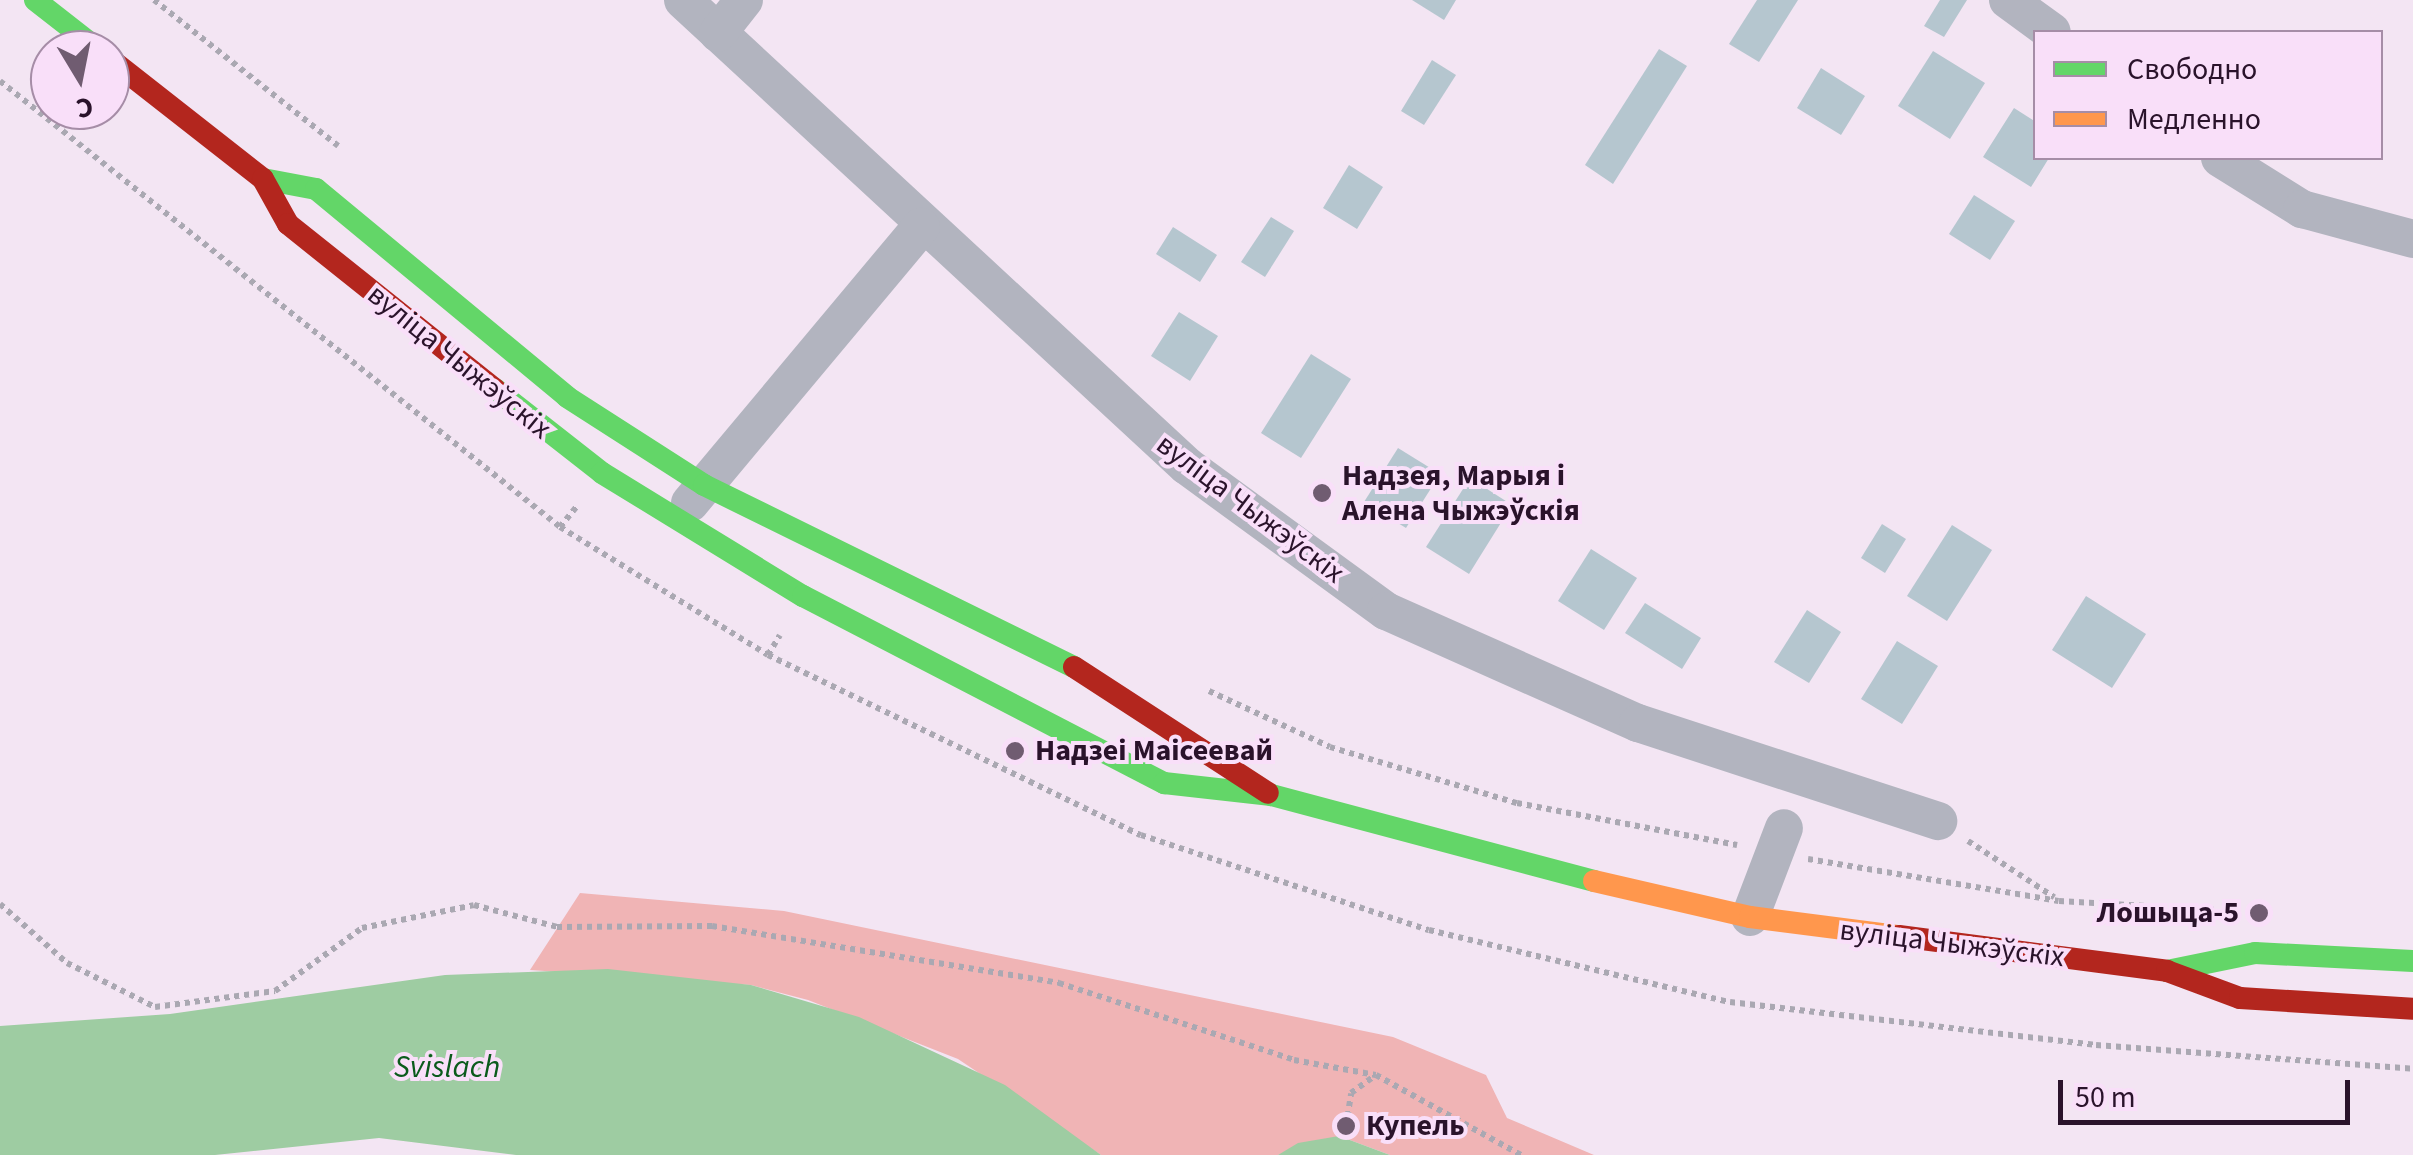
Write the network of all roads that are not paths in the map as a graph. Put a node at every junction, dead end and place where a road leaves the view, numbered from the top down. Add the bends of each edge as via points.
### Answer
1 (35, 0) edge
2 (683, 0) edge
3 (744, 0) edge
4 (2008, 0) edge
5 (73, 30) edge
6 (2049, 30) edge
7 (718, 33) junction
8 (130, 75) edge
9 (2223, 160) edge
10 (263, 179) junction
11 (920, 227) junction
12 (2413, 239) edge
13 (704, 485) junction
14 (677, 521) junction
15 (1272, 795) junction
16 (1938, 821) road end
17 (1779, 840) road end
18 (1750, 917) junction
19 (2413, 960) edge
20 (2167, 972) junction
21 (2413, 1009) edge

1 - 5 street
2 - 7 street, вуліца Чыжэўскіх
3 - 7 street
4 - 6 street
7 - 11 street, вуліца Чыжэўскіх
8 - 10 street, вуліца Чыжэўскіх
9 - 12 street via 2302,209
10 - 13 street, вуліца Чыжэўскіх via 316,188 568,397
10 - 14 street, вуліца Чыжэўскіх via 288,224 540,428
11 - 13 street
11 - 16 street, вуліца Чыжэўскіх via 1187,466 1386,611 1638,723
13 - 14 street
13 - 15 street, вуліца Чыжэўскіх via 1118,688
14 - 15 street, вуліца Чыжэўскіх via 1164,783
15 - 18 street, вуліца Чыжэўскіх via 1422,841
17 - 18 street
18 - 20 street, вуліца Чыжэўскіх
19 - 20 street, вуліца Чыжэўскіх via 2255,953
20 - 21 street, вуліца Чыжэўскіх via 2240,998

